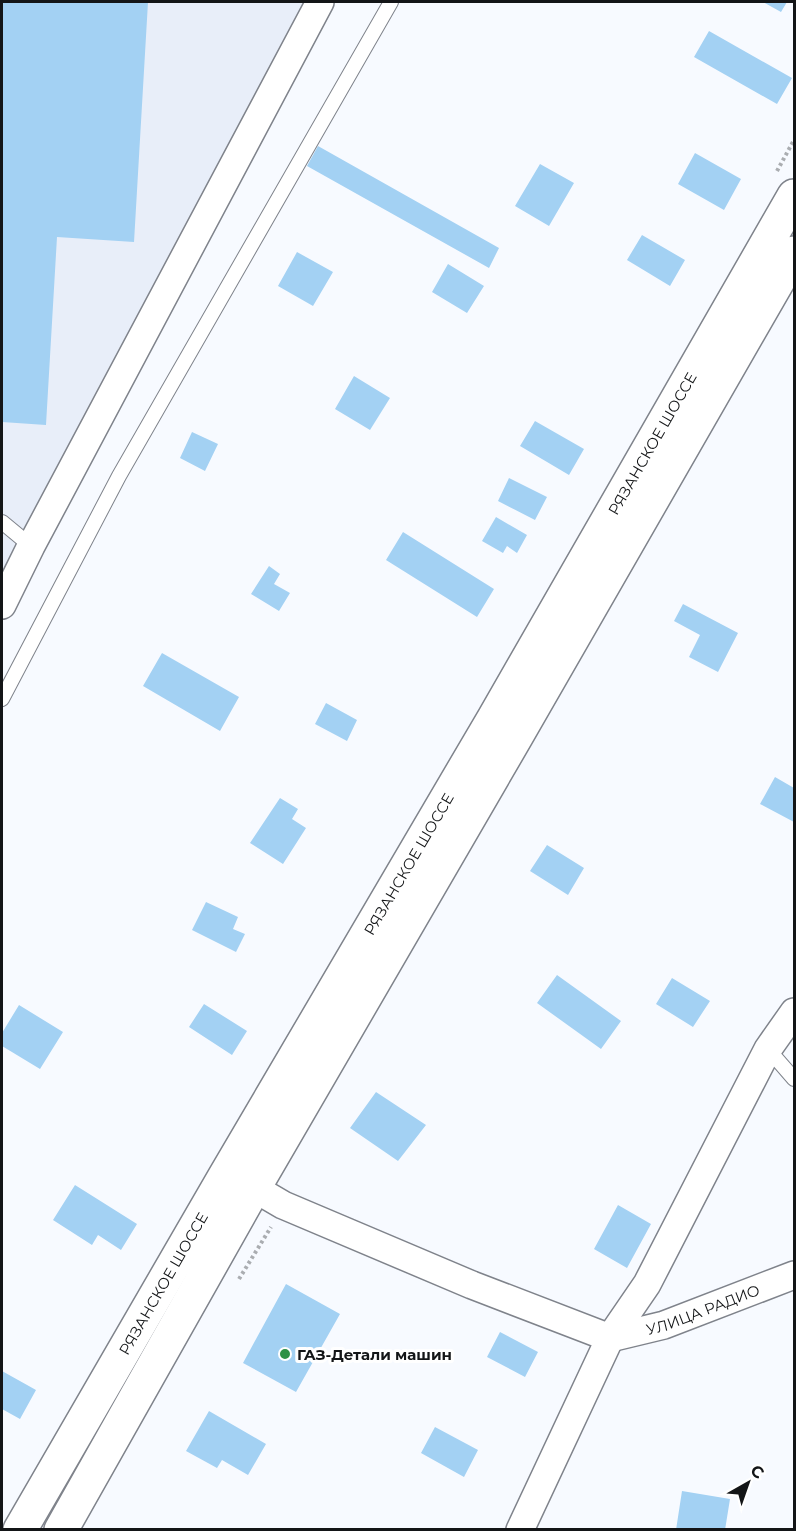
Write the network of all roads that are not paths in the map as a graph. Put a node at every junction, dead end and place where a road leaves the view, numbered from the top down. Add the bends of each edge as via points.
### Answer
1 (320, 2) edge
2 (391, 2) edge
3 (795, 196) edge
4 (795, 253) edge
5 (2, 522) edge
6 (31, 546) junction
7 (2, 605) edge
8 (2, 699) edge
9 (795, 1012) edge
10 (768, 1049) junction
11 (795, 1078) edge
12 (254, 1188) junction
13 (795, 1275) edge
14 (610, 1338) junction
15 (20, 1530) edge
16 (61, 1530) edge
17 (520, 1530) edge

1 - 6 street
2 - 8 lane via 119,476
3 - 15 main road, РЯЗАНСКОЕ ШОССЕ
4 - 12 main road, РЯЗАНСКОЕ ШОССЕ
5 - 6 lane
6 - 7 street
9 - 10 street
10 - 11 lane
10 - 14 street via 647,1284
12 - 14 street via 283,1205 472,1285
12 - 16 main road, РЯЗАНСКОЕ ШОССЕ
13 - 14 street, УЛИЦА РАДИО via 664,1325
14 - 17 street

